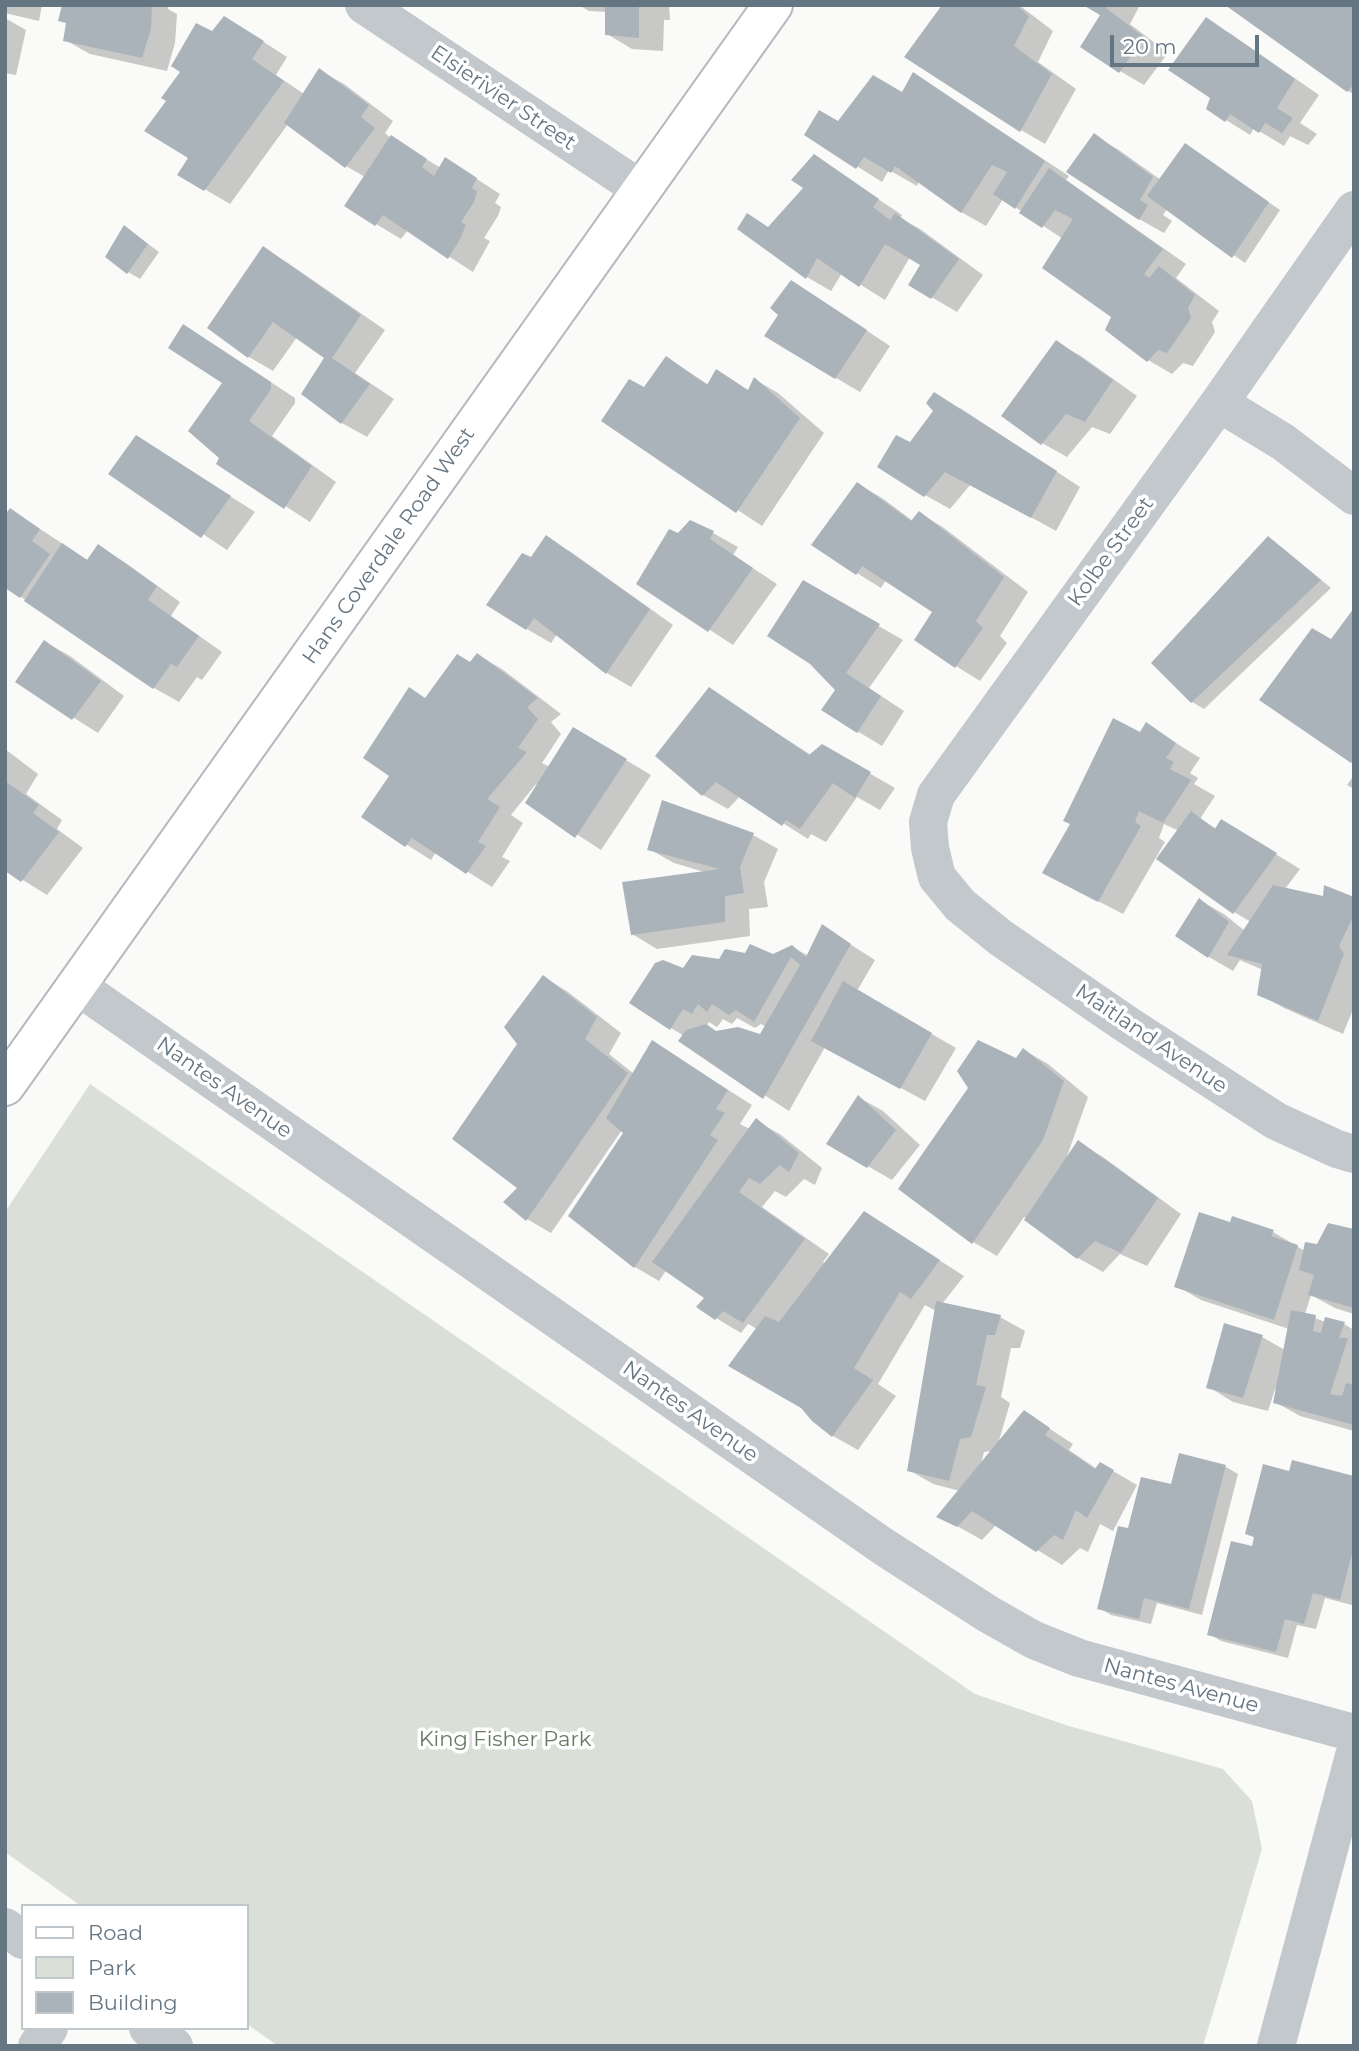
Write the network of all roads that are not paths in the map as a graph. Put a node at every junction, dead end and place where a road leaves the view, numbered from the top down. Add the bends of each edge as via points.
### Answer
1 (364, 5) edge
2 (773, 5) edge
3 (642, 190) junction
4 (1353, 212) edge
5 (1219, 402) junction
6 (1354, 496) edge
7 (960, 905) joint
8 (77, 986) junction
9 (5, 1086) edge
10 (1354, 1154) edge
11 (1354, 1733) edge
12 (1354, 1756) edge
13 (5, 1927) edge
14 (21, 1939) edge
15 (48, 2030) edge
16 (151, 2030) edge
17 (37, 2046) edge
18 (174, 2046) edge
19 (1276, 2046) edge

1 - 3 street, Elsierivier Street
2 - 3 street, Hans Coverdale Road West
3 - 8 street, Hans Coverdale Road West
4 - 5 street, Kolbe Street
5 - 6 street via 1283,442
5 - 7 street, Kolbe Street via 936,795 928,822 930,848 937,877
7 - 10 street, Maitland Avenue via 1126,1024 1276,1121
8 - 9 street, Hans Coverdale Road West
8 - 11 street, Nantes Avenue via 988,1615 1079,1658
12 - 19 street
13 - 14 street
15 - 17 street
16 - 18 street

